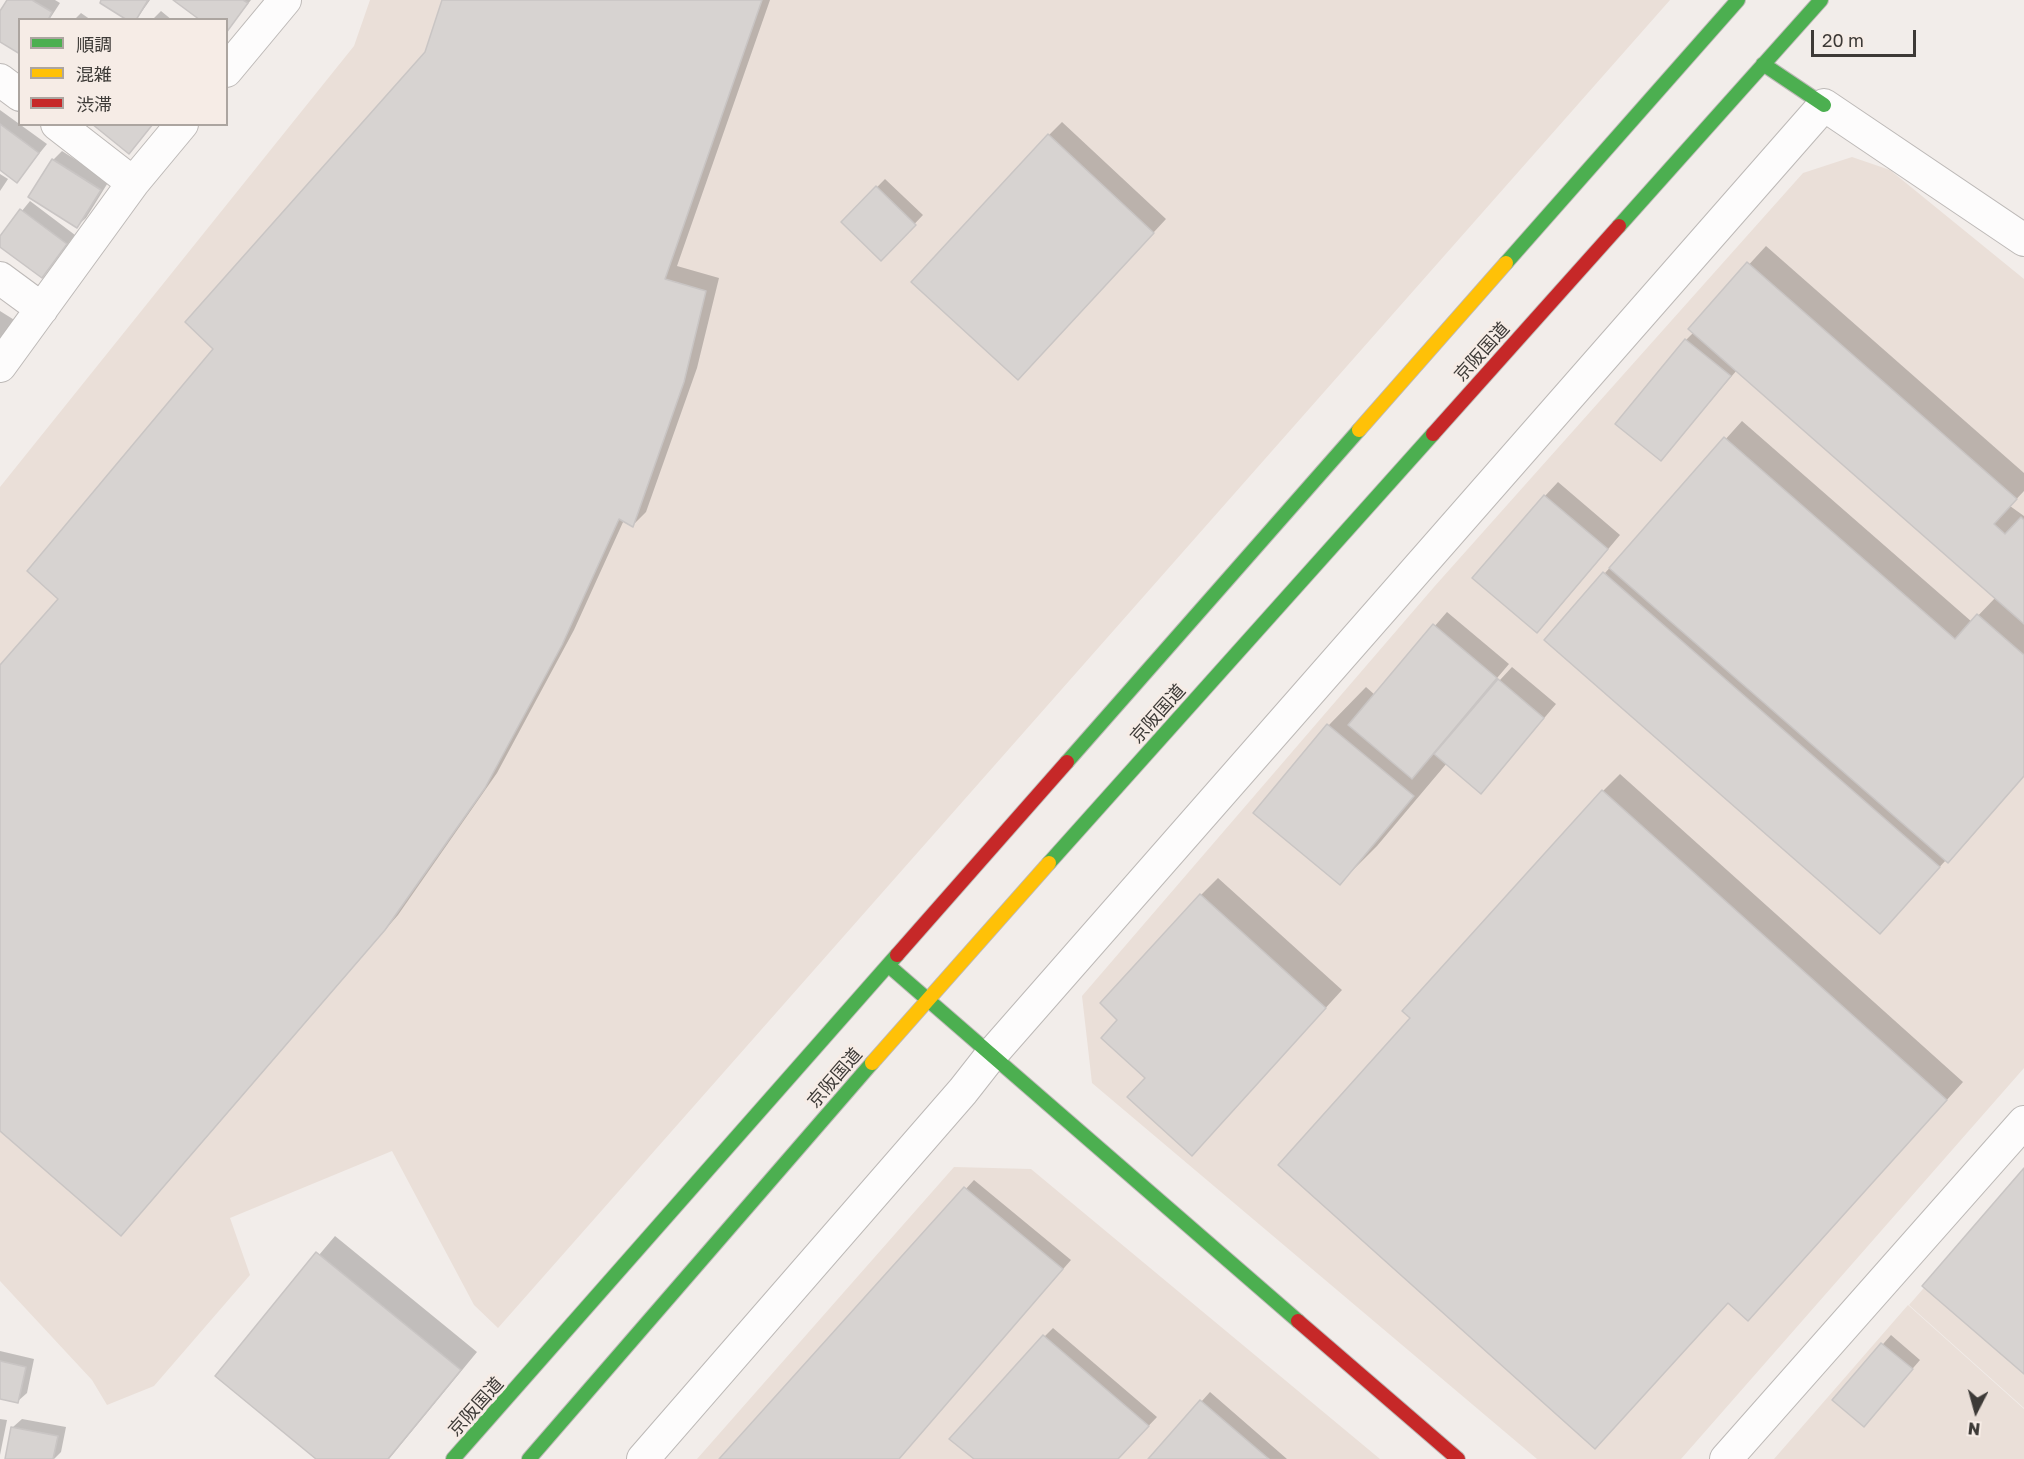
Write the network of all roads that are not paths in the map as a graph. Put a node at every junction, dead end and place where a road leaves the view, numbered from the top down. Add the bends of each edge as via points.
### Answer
1 (285, 0) edge
2 (1738, 0) edge
3 (1821, 0) edge
4 (1763, 64) junction
5 (228, 69) edge
6 (0, 80) edge
7 (18, 94) edge
8 (1824, 105) junction
9 (60, 126) edge
10 (180, 126) edge
11 (134, 183) junction
12 (2024, 240) edge
13 (0, 278) edge
14 (42, 309) junction
15 (0, 366) edge
16 (889, 966) junction
17 (928, 999) junction
18 (992, 1054) junction
19 (2024, 1122) edge
20 (453, 1459) edge
21 (529, 1459) edge
22 (643, 1459) edge
23 (1458, 1459) edge
24 (1726, 1459) edge

1 - 5 street
2 - 16 main road, 京阪国道
3 - 4 main road, 京阪国道
4 - 8 main road
4 - 17 main road, 京阪国道
6 - 7 street
8 - 12 street
8 - 18 street
9 - 11 street
10 - 11 street
11 - 14 street
13 - 14 street
14 - 15 street
16 - 17 main road
16 - 20 main road, 京阪国道
17 - 18 main road
17 - 21 main road, 京阪国道
18 - 22 street
18 - 23 main road
19 - 24 street

